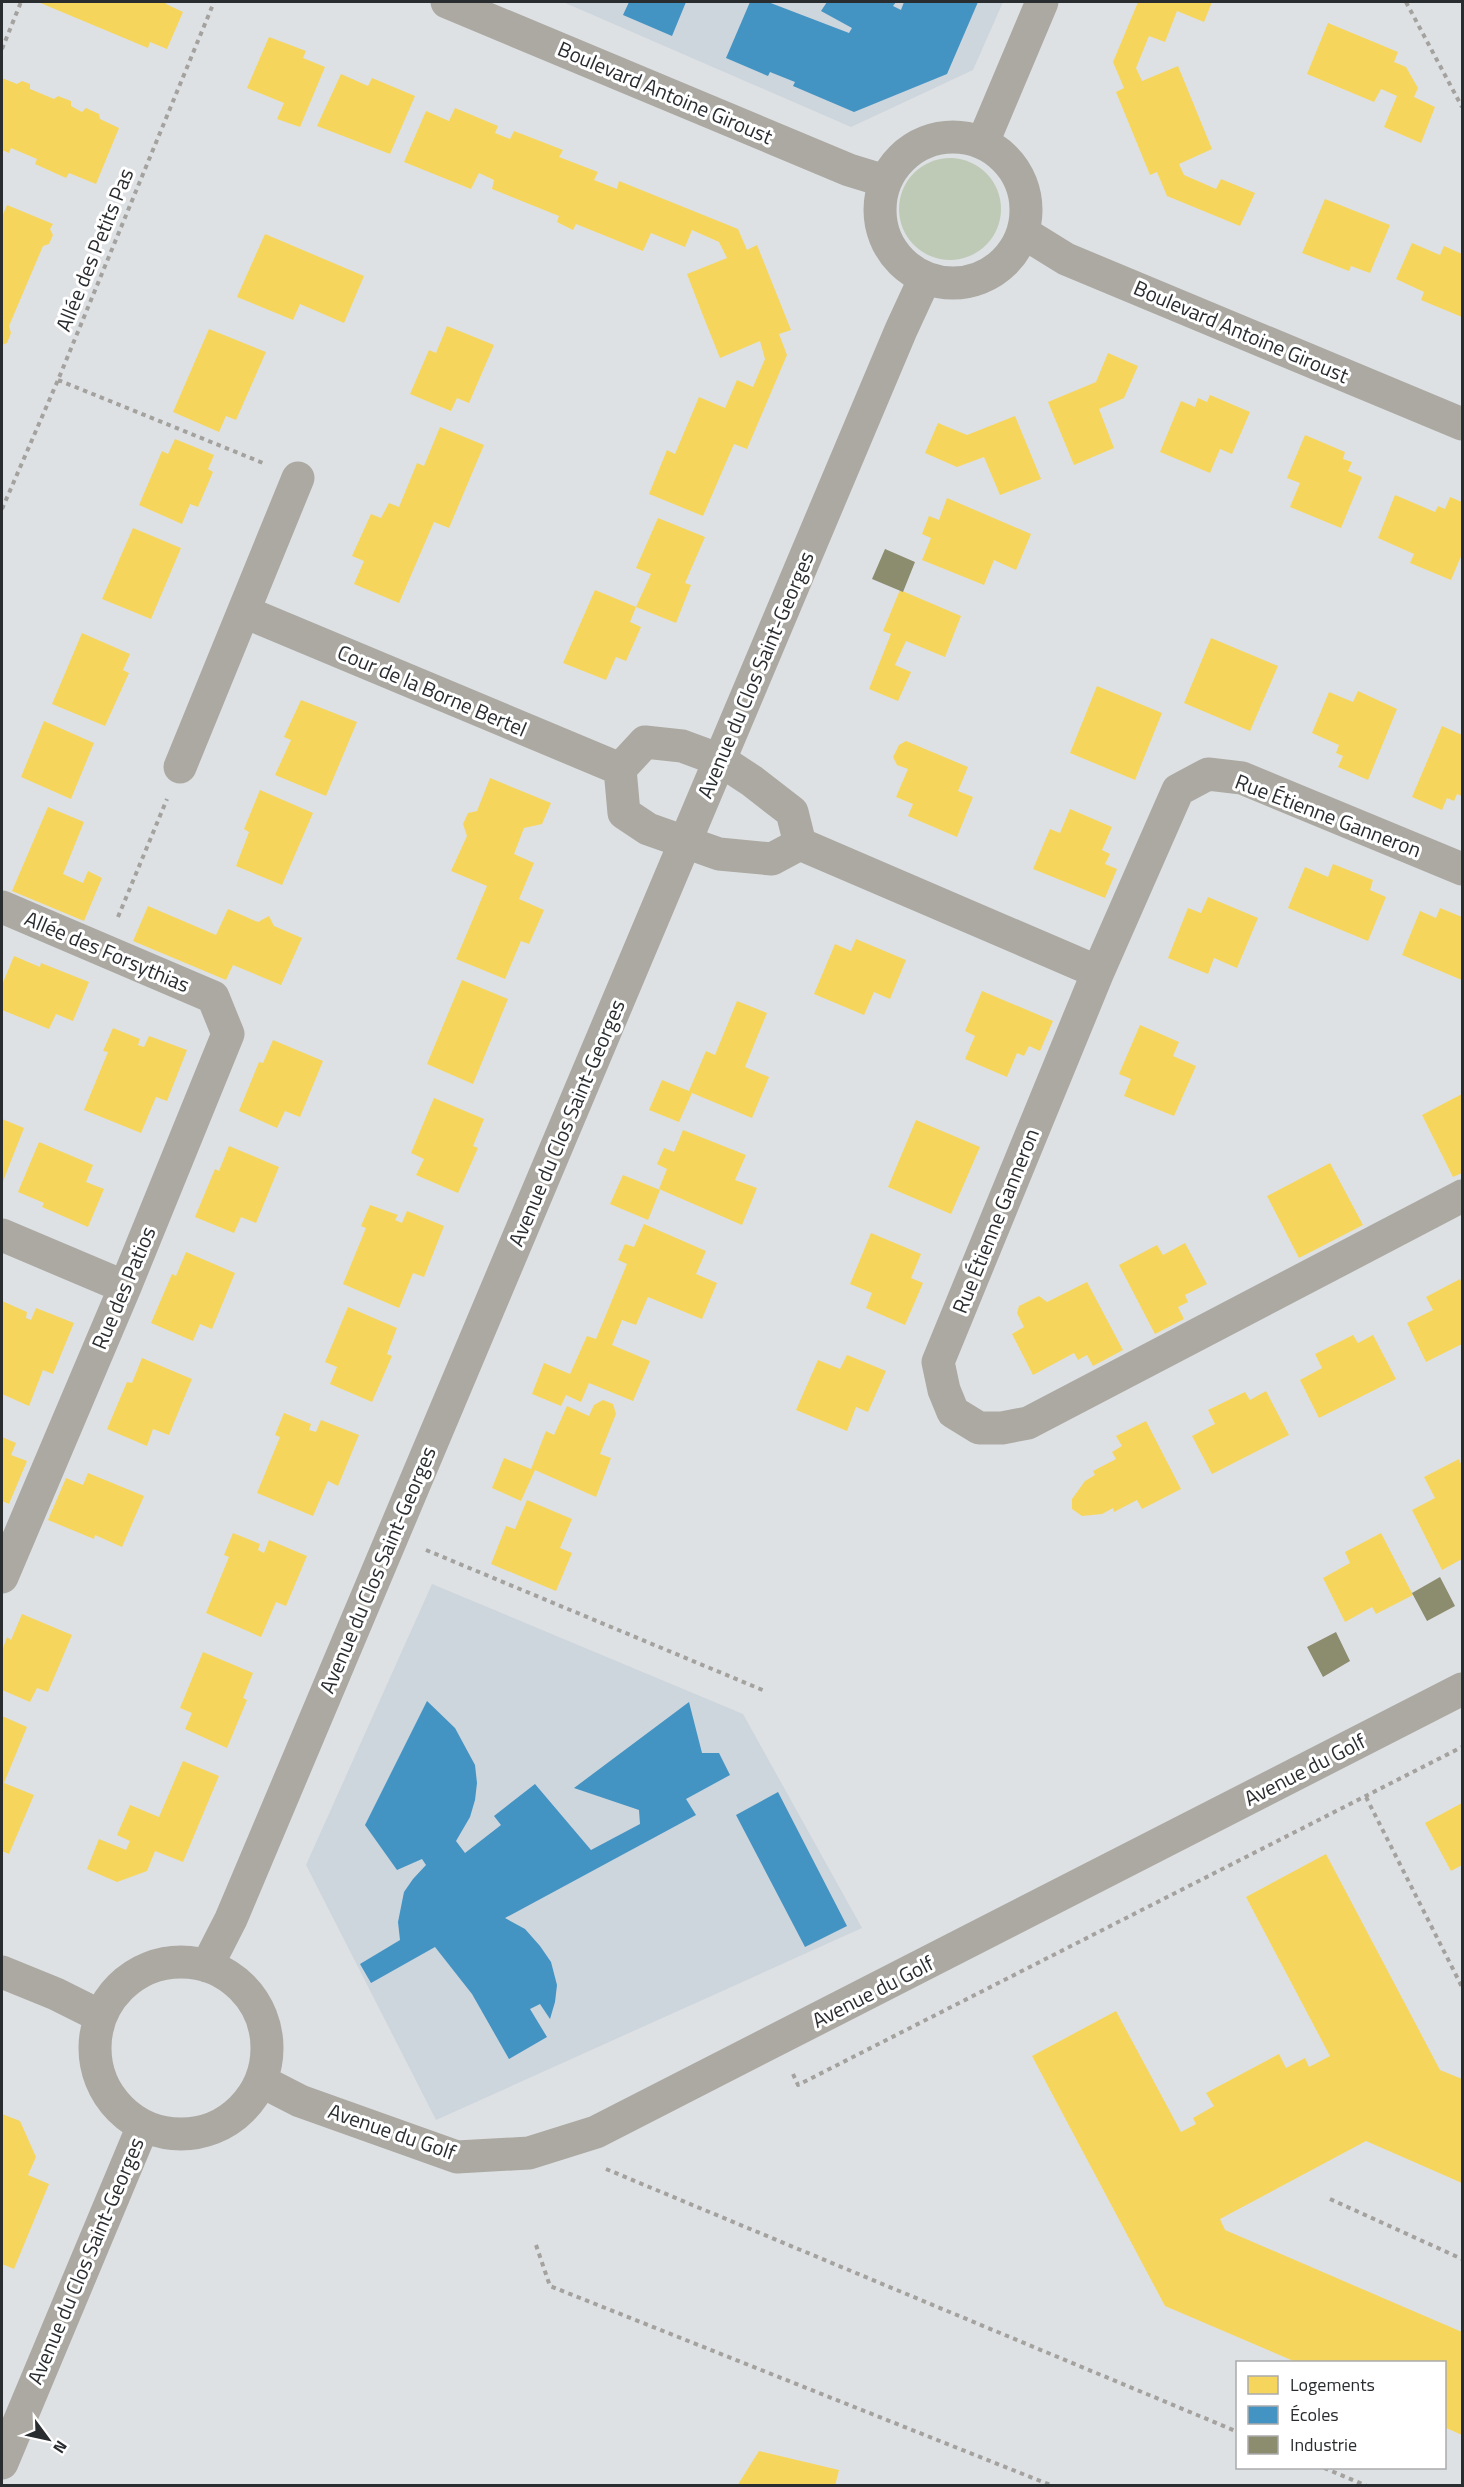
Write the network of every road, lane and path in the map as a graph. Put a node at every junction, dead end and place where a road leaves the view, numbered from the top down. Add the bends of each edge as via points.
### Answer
1 (21, 2) edge
2 (214, 2) edge
3 (447, 2) edge
4 (1042, 2) edge
5 (1406, 2) edge
6 (2, 49) edge
7 (1462, 107) edge
8 (983, 142) junction
9 (885, 181) junction
10 (1024, 233) junction
11 (925, 278) junction
12 (58, 380) junction
13 (1462, 424) edge
14 (298, 478) joint
15 (2, 510) edge
16 (245, 612) junction
17 (720, 760) junction
18 (180, 767) joint
19 (620, 769) junction
20 (685, 844) junction
21 (800, 844) junction
22 (1462, 869) edge
23 (2, 907) edge
24 (104, 951) junction
25 (1098, 972) junction
26 (213, 997) joint
27 (1462, 1196) edge
28 (2, 1235) edge
29 (125, 1287) junction
30 (393, 1536) junction
31 (4, 1562) edge
32 (1462, 1689) edge
33 (765, 1691) dead end
34 (1462, 1747) edge
35 (1366, 1797) junction
36 (207, 1965) junction
37 (2, 1972) edge
38 (1462, 1986) edge
39 (102, 2014) junction
40 (778, 2040) junction
41 (261, 2081) junction
42 (143, 2126) junction
43 (600, 2167) dead end
44 (1330, 2199) dead end
45 (536, 2245) dead end
46 (1462, 2259) edge
47 (1236, 2431) edge
48 (2, 2463) edge
49 (1326, 2469) edge
50 (1053, 2486) edge
51 (1367, 2486) edge

1 - 6 path
2 - 12 path, Allée des Petits Pas
3 - 9 street, Boulevard Antoine Giroust via 849,170
4 - 8 street
5 - 7 path
8 - 9 street via 963,136 939,137 917,146 898,161
8 - 10 street via 1003,155 1016,172 1027,212
9 - 11 street via 879,203 881,227 890,248 905,266
10 - 11 street via 1012,254 995,271 964,282
10 - 13 street, Boulevard Antoine Giroust via 1066,259
11 - 17 street, Avenue du Clos Saint-Georges
12 - 14 path
12 - 15 path, Allée des Petits Pas
14 - 16 street
16 - 18 street
16 - 19 street, Cour de la Borne Bertel
17 - 19 street via 682,746 645,742
17 - 20 street, Avenue du Clos Saint-Georges
17 - 21 street via 792,812
18 - 24 path
19 - 20 street via 624,813 648,829
20 - 21 street via 719,854 772,859
20 - 30 street, Avenue du Clos Saint-Georges
21 - 25 street
22 - 25 street, Rue Étienne Ganneron via 1242,778 1208,774 1178,789
23 - 24 street, Allée des Forsythias
24 - 26 street, Allée des Forsythias
25 - 27 street, Rue Étienne Ganneron via 938,1362 953,1412 980,1428 1028,1423
26 - 29 street, Rue des Patios via 228,1034
28 - 29 street
29 - 31 street, Rue des Patios
30 - 33 path
30 - 36 street, Avenue du Clos Saint-Georges via 231,1919
32 - 40 street, Avenue du Golf
34 - 35 path
35 - 38 path
35 - 40 path via 798,2085
36 - 39 street via 182,1962 157,1966 134,1976
36 - 41 street via 232,1978 252,1999 264,2025 267,2053
37 - 39 street
39 - 42 street via 96,2040 97,2066 106,2090 121,2110
40 - 41 street, Avenue du Golf via 596,2132 529,2153 457,2157 300,2101
41 - 42 street via 246,2105 224,2123 207,2130 170,2134
42 - 48 street, Avenue du Clos Saint-Georges
43 - 47 path
44 - 46 path
45 - 50 path via 550,2286
49 - 51 path

